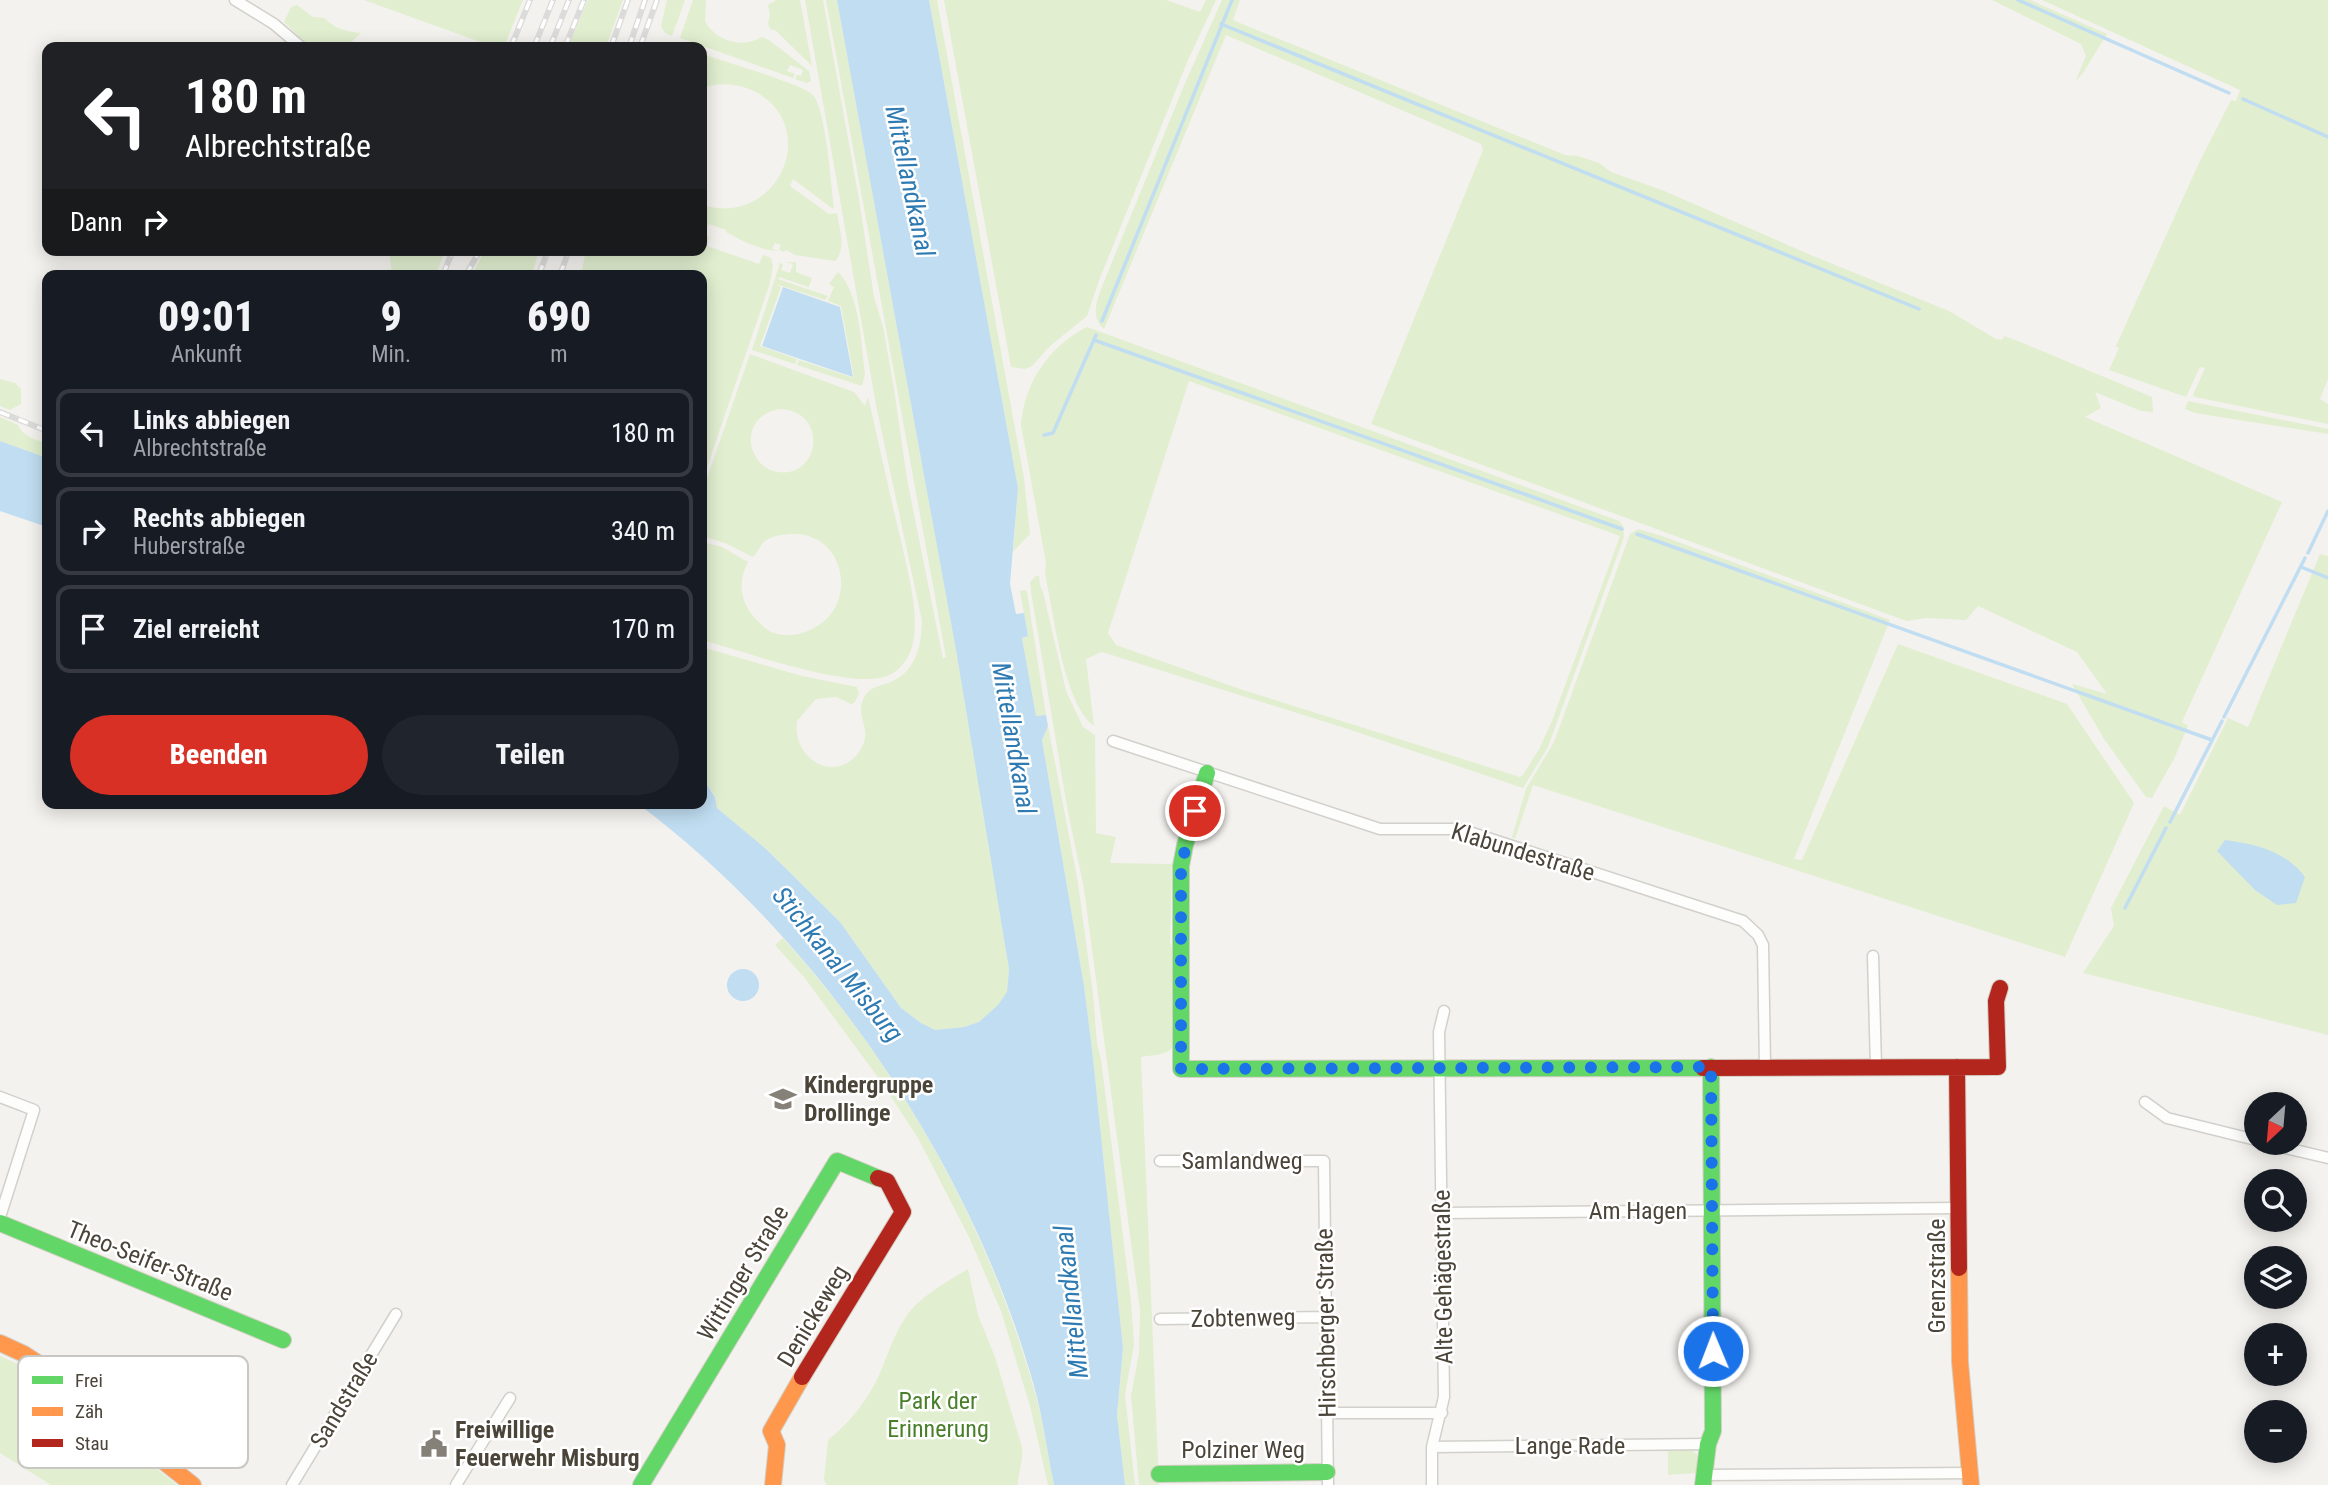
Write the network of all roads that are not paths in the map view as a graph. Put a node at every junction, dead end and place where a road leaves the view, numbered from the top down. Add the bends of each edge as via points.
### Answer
1 (235, 0) edge
2 (295, 42) edge
3 (1113, 741) dead end
4 (1208, 773) junction
5 (1873, 956) dead end
6 (2000, 988) dead end
7 (1444, 1011) dead end
8 (1711, 1067) junction
9 (1765, 1067) junction
10 (1876, 1067) junction
11 (1957, 1067) junction
12 (1441, 1068) junction
13 (0, 1097) edge
14 (2145, 1102) dead end
15 (2244, 1137) edge
16 (2307, 1153) edge
17 (2328, 1158) edge
18 (1160, 1161) dead end
19 (1324, 1161) joint
20 (1959, 1208) junction
21 (1712, 1210) junction
22 (903, 1212) joint
23 (1443, 1213) junction
24 (0, 1217) edge
25 (0, 1223) edge
26 (396, 1314) dead end
27 (1326, 1317) junction
28 (1160, 1319) dead end
29 (283, 1340) dead end
30 (0, 1343) edge
31 (27, 1356) edge
32 (510, 1398) dead end
33 (1327, 1413) junction
34 (1442, 1413) junction
35 (1709, 1444) junction
36 (1432, 1447) junction
37 (172, 1468) edge
38 (1159, 1474) dead end
39 (1327, 1479) edge
40 (1971, 1479) edge
41 (1704, 1480) edge
42 (193, 1485) edge
43 (292, 1485) edge
44 (456, 1485) edge
45 (641, 1485) edge
46 (773, 1485) edge
47 (1432, 1485) edge

1 - 2 street
3 - 4 street, Klabundestraße
4 - 9 street, Klabundestraße via 1380,829 1460,829 1743,921 1763,944
4 - 12 street via 1181,866 1181,1069
5 - 10 street
6 - 11 street via 1996,1001 1998,1067
7 - 12 street, Alte Gehägestraße via 1439,1032
8 - 9 street
8 - 12 street
8 - 21 street
9 - 10 street
10 - 11 street
11 - 20 street, Grenzstraße
12 - 23 street, Alte Gehägestraße
13 - 24 street via 34,1110
14 - 15 street via 2167,1118
16 - 17 street
18 - 19 street, Samlandweg
19 - 27 street, Hirschberger Straße
20 - 21 street, Am Hagen
20 - 40 street, Grenzstraße via 1961,1370
21 - 23 street, Am Hagen
21 - 35 street via 1713,1431
22 - 45 street, Wittinger Straße via 887,1181 837,1161
22 - 46 street, Denickeweg via 773,1425 777,1445
23 - 34 street, Alte Gehägestraße
25 - 29 street, Theo-Seifer-Straße
26 - 43 street, Sandstraße
27 - 28 street, Zobtenweg
27 - 33 street, Hirschberger Straße
30 - 31 street
32 - 44 street
33 - 34 street
33 - 39 street, Hirschberger Straße
34 - 36 street, Alte Gehägestraße
35 - 36 street, Lange Rade
35 - 41 street
36 - 47 street, Alte Gehägestraße
37 - 42 street
38 - 39 street, Polziner Weg
40 - 41 street

